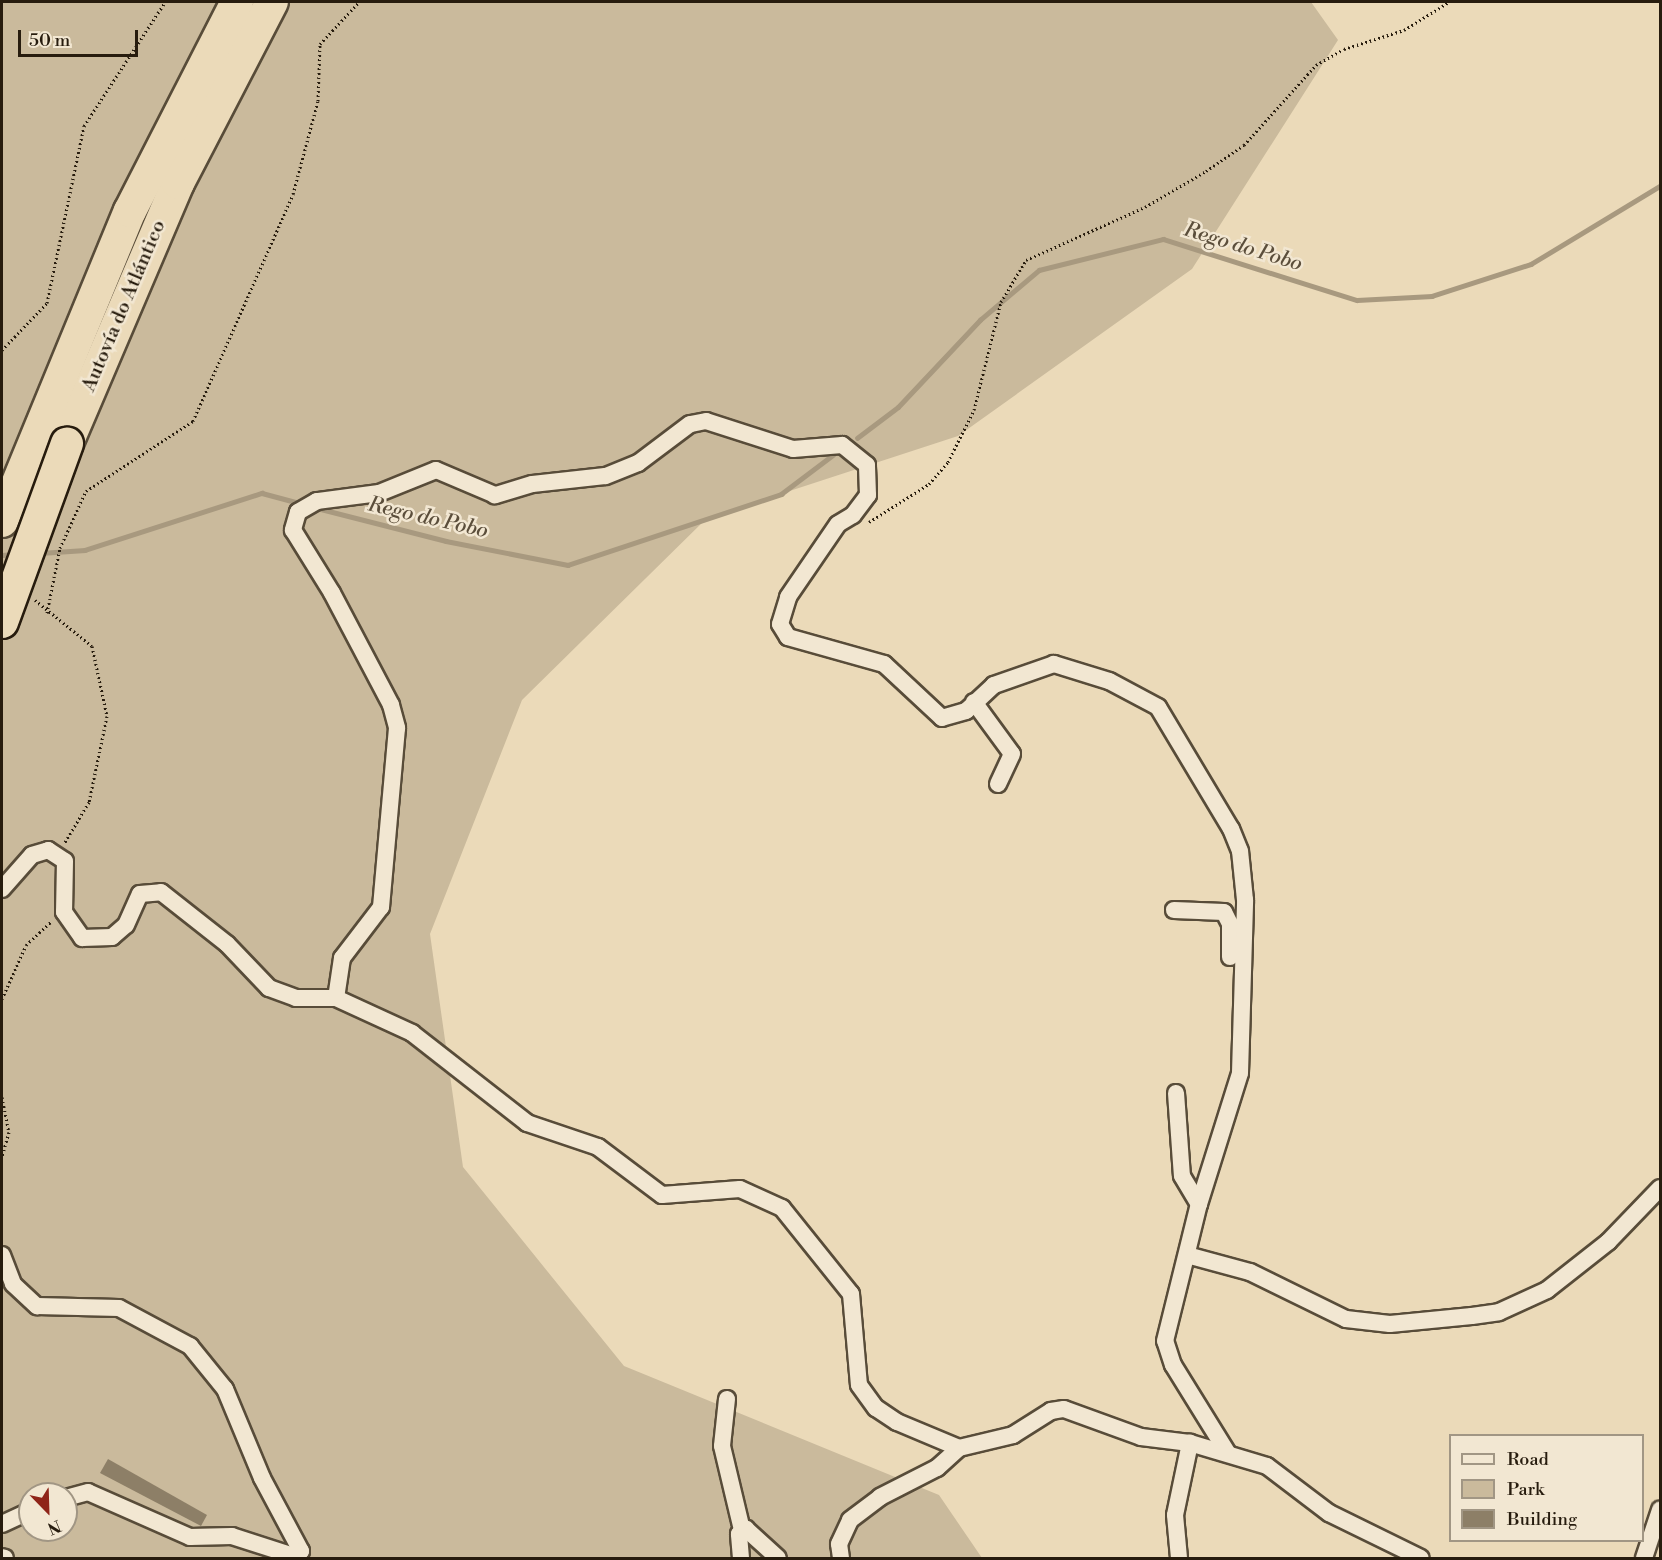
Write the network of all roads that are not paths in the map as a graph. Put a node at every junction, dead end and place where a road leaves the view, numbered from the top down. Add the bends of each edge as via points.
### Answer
1 (237, 2) edge
2 (272, 2) edge
3 (2, 521) edge
4 (2, 622) edge
5 (974, 702) junction
6 (998, 784) dead end
7 (2, 889) edge
8 (1174, 910) dead end
9 (336, 998) junction
10 (1241, 1031) junction
11 (1176, 1093) dead end
12 (1660, 1188) edge
13 (1198, 1204) junction
14 (2, 1255) edge
15 (1187, 1255) junction
16 (727, 1399) dead end
17 (1190, 1443) junction
18 (959, 1448) junction
19 (1227, 1452) junction
20 (78, 1495) edge
21 (1660, 1510) edge
22 (18, 1517) edge
23 (2, 1524) edge
24 (742, 1530) junction
25 (744, 1556) edge
26 (300, 1557) edge
27 (778, 1558) edge
28 (841, 1558) edge
29 (1179, 1558) edge
30 (1421, 1558) edge
31 (1644, 1558) edge

1 - 3 highway, Autovía do Atlántico via 130,211 30,443
2 - 4 highway, Autovía do Atlántico, bridge via 169,202 67,443
5 - 6 street via 1012,754
5 - 9 street via 957,716 942,718 884,664 799,642 782,631 788,597 838,524 853,515 868,495 867,465 843,445 794,449 706,421 690,424 638,463 605,476 532,484 495,495 436,470 379,493 307,505 292,520 292,531 338,604 391,705 397,728 381,907 342,958
5 - 10 street via 994,685 1053,664 1109,681 1158,707 1212,789 1240,851 1245,900
7 - 9 street via 39,851 58,853 68,873 64,912 75,933 102,940 126,925 140,894 161,892 227,944 269,988 296,998
8 - 10 street via 1216,909 1228,918 1231,998
9 - 18 street via 412,1033 527,1123 598,1147 662,1195 740,1189 782,1208 850,1293 854,1358 864,1393 885,1415
10 - 13 street via 1235,1094
11 - 13 street via 1182,1176
12 - 15 street via 1608,1242 1547,1290 1499,1312 1472,1316 1390,1324 1346,1320 1250,1272
13 - 15 street
14 - 26 street via 13,1284 37,1305 119,1308 190,1346 225,1389 262,1478 301,1546
15 - 19 street via 1165,1341 1173,1365
16 - 24 street via 722,1446
17 - 18 street via 1141,1437 1057,1409 1013,1435
17 - 19 street
17 - 29 street via 1175,1515
18 - 28 street via 937,1468 880,1497 850,1520 839,1544
19 - 30 street via 1267,1466 1329,1513
20 - 26 street via 88,1492 190,1537 252,1539
21 - 31 street
22 - 23 street
24 - 25 street
24 - 27 street

